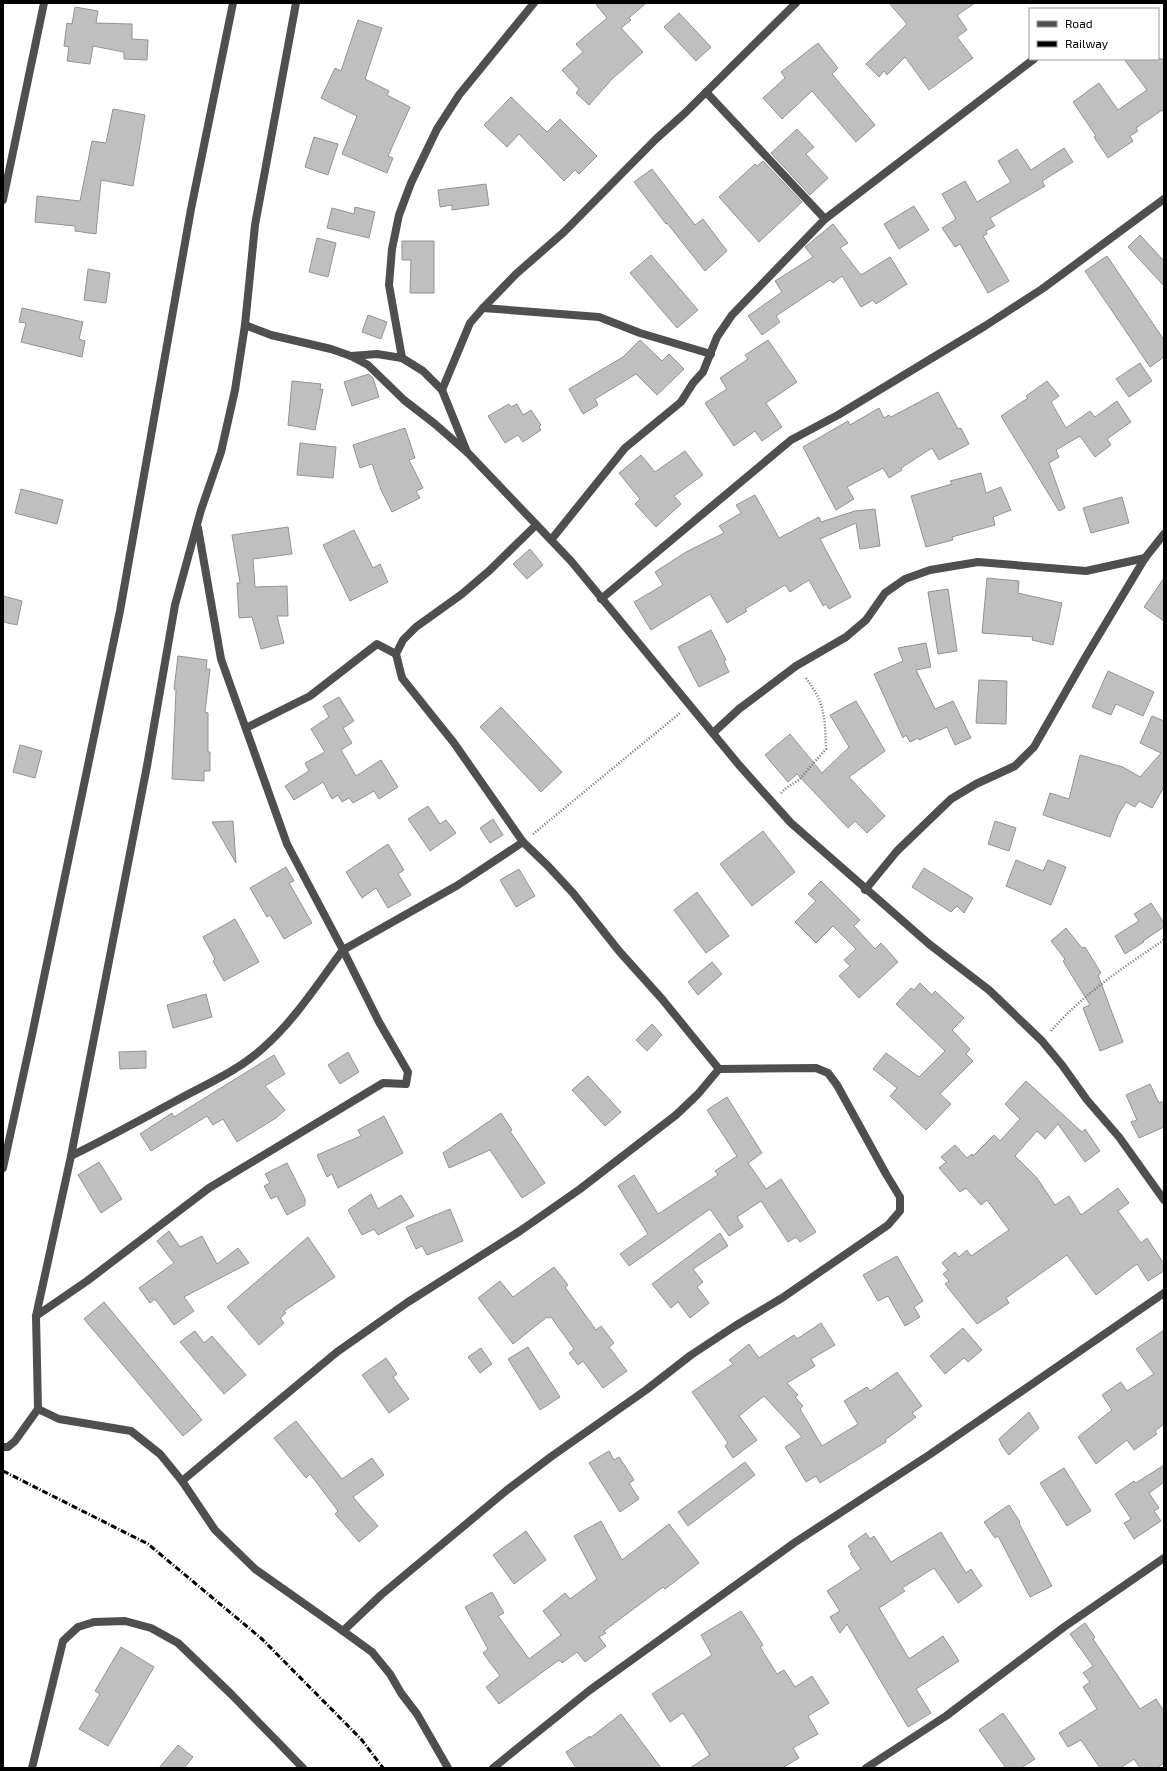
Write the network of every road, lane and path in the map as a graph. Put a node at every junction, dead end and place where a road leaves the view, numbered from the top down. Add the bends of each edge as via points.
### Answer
1 (44, 3) edge
2 (233, 3) edge
3 (296, 3) edge
4 (534, 3) edge
5 (796, 3) edge
6 (1033, 60) edge
7 (706, 92) junction
8 (1164, 199) edge
9 (3, 200) edge
10 (825, 219) junction
11 (483, 308) junction
12 (245, 325) junction
13 (711, 354) junction
14 (350, 356) junction
15 (402, 358) junction
16 (442, 390) junction
17 (468, 453) junction
18 (197, 525) junction
19 (536, 525) junction
20 (1164, 534) edge
21 (551, 540) junction
22 (1145, 558) junction
23 (601, 599) junction
24 (396, 654) junction
25 (796, 666) junction
26 (690, 704) junction
27 (246, 728) junction
28 (712, 733) junction
29 (771, 803) junction
30 (523, 842) junction
31 (866, 890) junction
32 (1164, 940) edge
33 (343, 950) junction
34 (1042, 1041) junction
35 (719, 1069) junction
36 (71, 1156) junction
37 (3, 1168) edge
38 (1164, 1200) edge
39 (1164, 1292) edge
40 (36, 1316) junction
41 (38, 1409) junction
42 (3, 1447) edge
43 (182, 1481) junction
44 (1164, 1558) edge
45 (343, 1631) junction
46 (32, 1768) edge
47 (303, 1768) edge
48 (448, 1768) edge
49 (493, 1768) edge
50 (866, 1768) edge

1 - 9 street
2 - 37 street via 191,209 118,619
3 - 12 street via 255,225
4 - 15 street via 459,95 437,129 408,189 393,242 388,285
5 - 7 street
6 - 10 street
7 - 10 street
7 - 11 street
8 - 23 street via 1042,290 838,415 791,440
10 - 13 street via 732,315 717,337
11 - 13 street via 599,316 640,333
11 - 16 street via 470,323
12 - 14 street via 271,335
12 - 18 street via 235,390 221,452
13 - 21 street via 703,372 681,402 625,448
14 - 15 street via 377,354
14 - 17 street via 368,365 404,400
15 - 16 street via 423,371
16 - 17 street
17 - 19 street
18 - 27 street via 221,659
18 - 36 street via 175,605 147,766
19 - 21 street
19 - 24 street via 462,594 416,627 403,640
20 - 22 street
21 - 23 street
22 - 25 street via 1086,571 978,562 930,570 905,579 885,593 866,620 846,637
22 - 31 street via 1034,747 1015,766 950,799 897,851
23 - 26 street
24 - 27 street via 377,644 310,696
24 - 30 street via 402,678 454,743
25 - 28 street
25 - 29 path via 813,687 824,713 826,749 799,780 786,788
26 - 28 street
26 - 30 path
27 - 33 street via 287,844
28 - 29 street
29 - 31 street
30 - 33 street via 458,885
30 - 35 street via 573,893 619,952 662,999
31 - 34 street via 929,944 989,990
32 - 34 path via 1123,967 1068,1011
33 - 36 street via 301,1007 263,1049 233,1071
33 - 40 street via 379,1022 408,1072 406,1084 383,1083 209,1188
34 - 38 street via 1119,1137
35 - 43 street via 676,1115 520,1231 408,1302 337,1352
35 - 45 street via 816,1068 828,1073 838,1085 900,1197 900,1211 888,1225 782,1298 690,1355 646,1390 552,1456 393,1585
36 - 40 street
39 - 49 street via 936,1451 794,1543 590,1690
40 - 41 street
41 - 42 street via 15,1441 8,1447
41 - 43 street via 59,1419 131,1431 160,1454
43 - 45 street via 215,1530 255,1569
44 - 50 street via 1064,1628 946,1716
45 - 48 street via 372,1652 390,1674
46 - 47 street via 63,1641 78,1627 94,1622 125,1622 151,1628 178,1643

